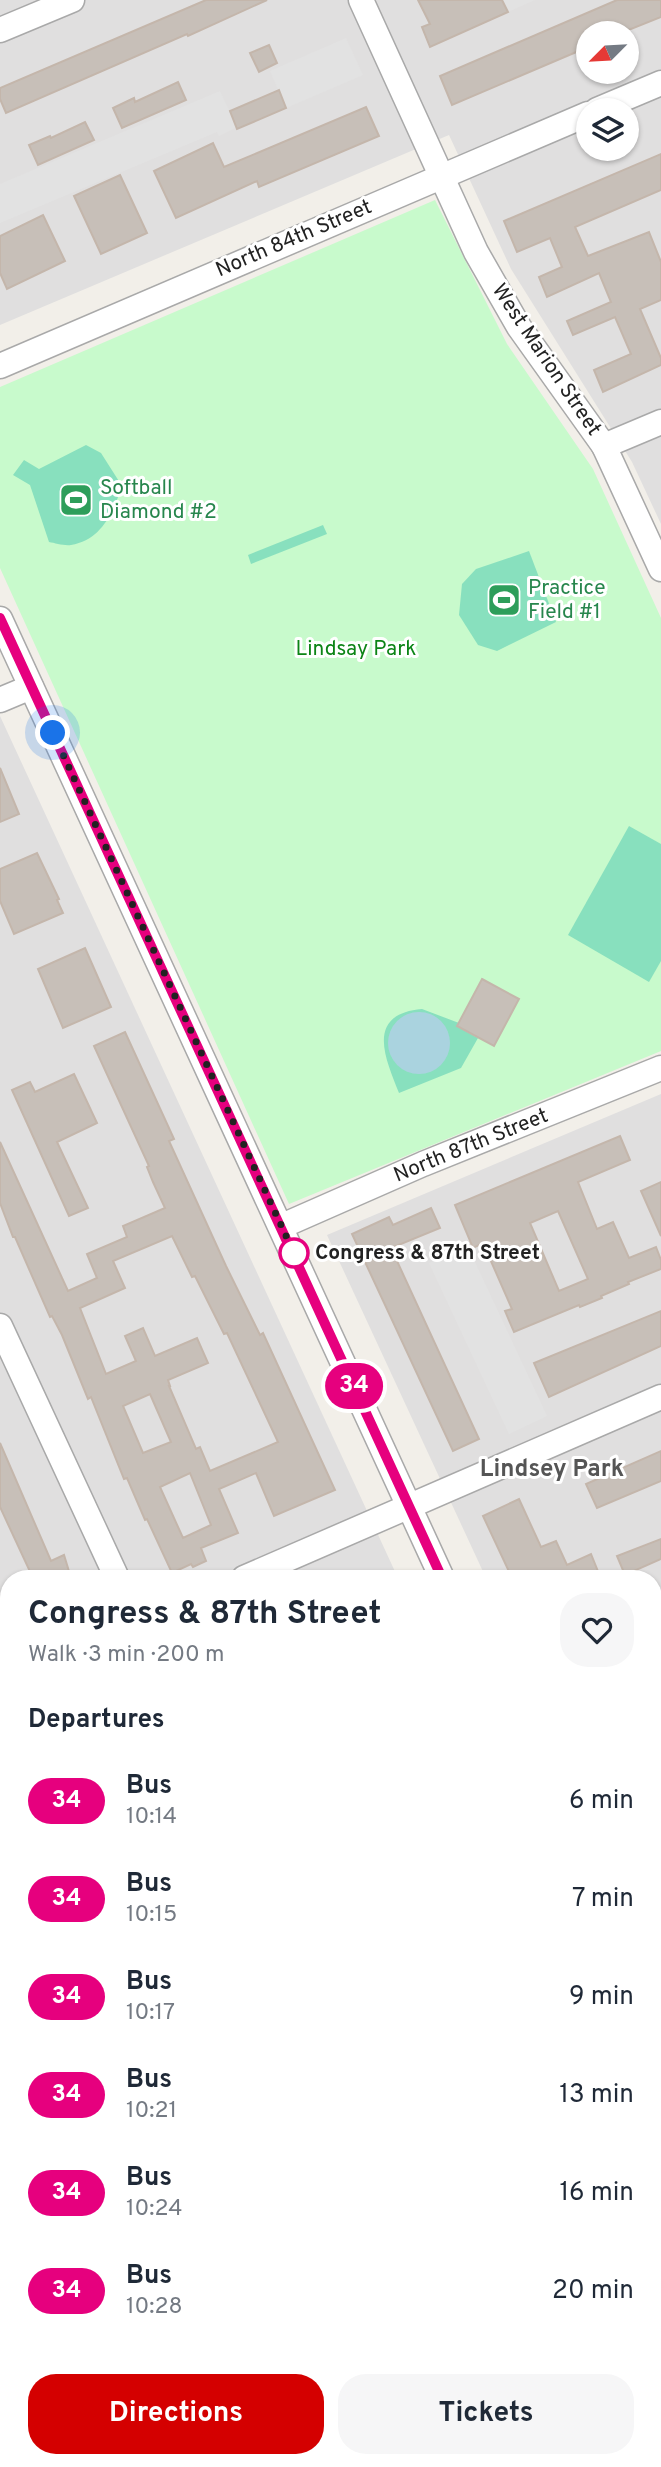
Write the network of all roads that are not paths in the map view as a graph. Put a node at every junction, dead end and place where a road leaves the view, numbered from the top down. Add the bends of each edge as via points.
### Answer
1 (72, 0) edge
2 (361, 0) edge
3 (0, 30) edge
4 (661, 83) edge
5 (625, 98) edge
6 (576, 119) edge
7 (441, 176) junction
8 (0, 366) edge
9 (661, 422) edge
10 (604, 446) junction
11 (661, 569) edge
12 (0, 619) edge
13 (31, 687) junction
14 (0, 700) edge
15 (661, 1068) edge
16 (282, 1226) junction
17 (0, 1326) edge
18 (661, 1397) edge
19 (408, 1506) junction
20 (113, 1570) edge
21 (262, 1570) edge
22 (438, 1570) edge

1 - 3 street
2 - 7 street, West Marion Street
4 - 5 street
6 - 7 street, North 84th Street
7 - 8 street, North 84th Street
7 - 10 street, West Marion Street via 476,252 519,327
9 - 10 street
10 - 11 street, West Marion Street
12 - 13 street
13 - 14 street
13 - 16 street
15 - 16 street, North 87th Street
16 - 19 street
17 - 20 street
18 - 19 street
19 - 21 street
19 - 22 street

